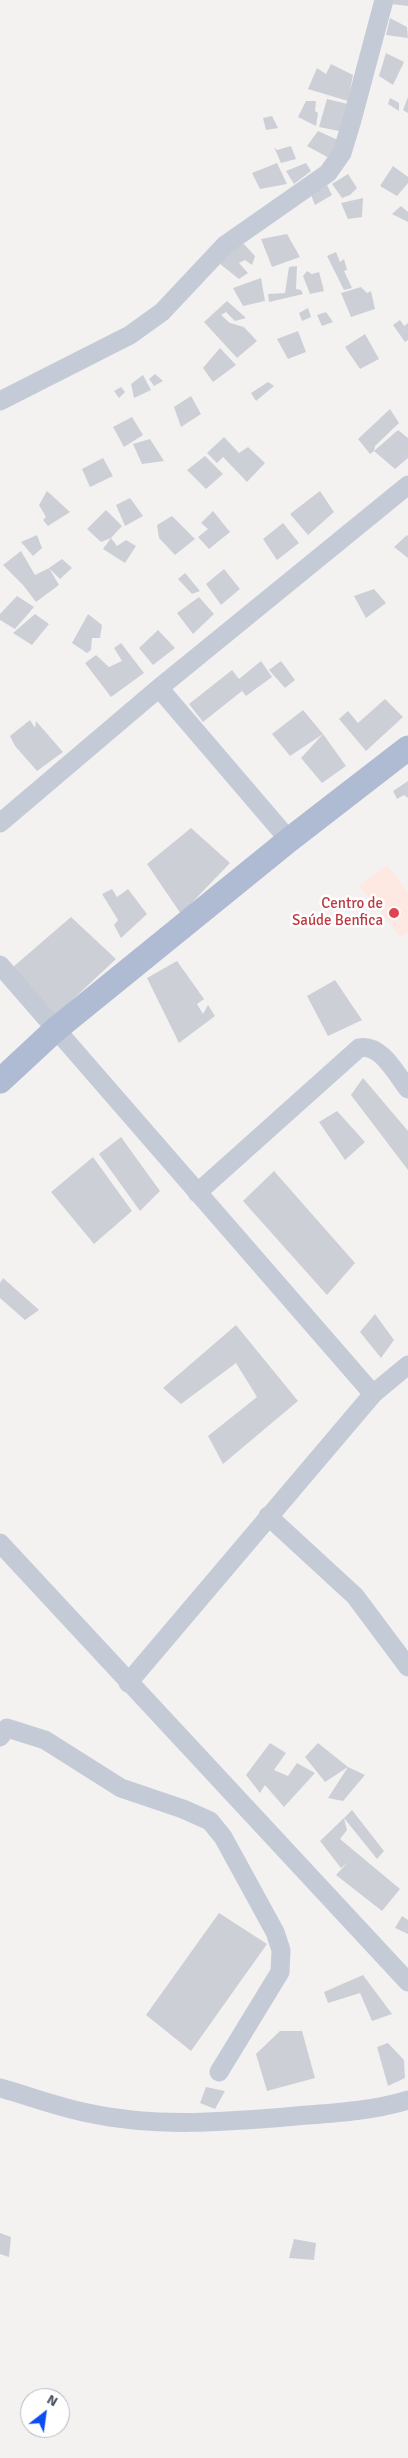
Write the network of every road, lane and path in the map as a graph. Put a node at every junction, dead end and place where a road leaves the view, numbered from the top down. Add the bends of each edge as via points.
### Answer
1 (384, 0) edge
2 (0, 401) edge
3 (408, 485) edge
4 (160, 688) junction
5 (408, 748) edge
6 (0, 823) edge
7 (289, 840) junction
8 (0, 965) edge
9 (55, 1030) junction
10 (0, 1081) edge
11 (408, 1090) edge
12 (197, 1193) junction
13 (408, 1365) edge
14 (373, 1394) junction
15 (268, 1516) junction
16 (0, 1543) edge
17 (408, 1667) edge
18 (128, 1682) junction
19 (0, 1736) edge
20 (408, 1982) edge
21 (219, 2072) dead end
22 (0, 2088) edge
23 (408, 2100) edge

1 - 2 street via 342,153 328,172 225,245 162,312 130,335
3 - 4 street
4 - 6 street
4 - 7 street
5 - 7 main road
7 - 9 main road
8 - 9 street
9 - 10 main road
9 - 12 street
11 - 12 street via 376,1050 368,1046 359,1048
12 - 14 street
13 - 14 street
14 - 15 street
15 - 17 street via 355,1596
15 - 18 street
16 - 18 street
18 - 20 street
19 - 21 street via 8,1728 45,1740 122,1788 210,1821 223,1837 275,1932 281,1950 280,1972
22 - 23 street via 87,2113 124,2119 209,2123 329,2114 389,2106

